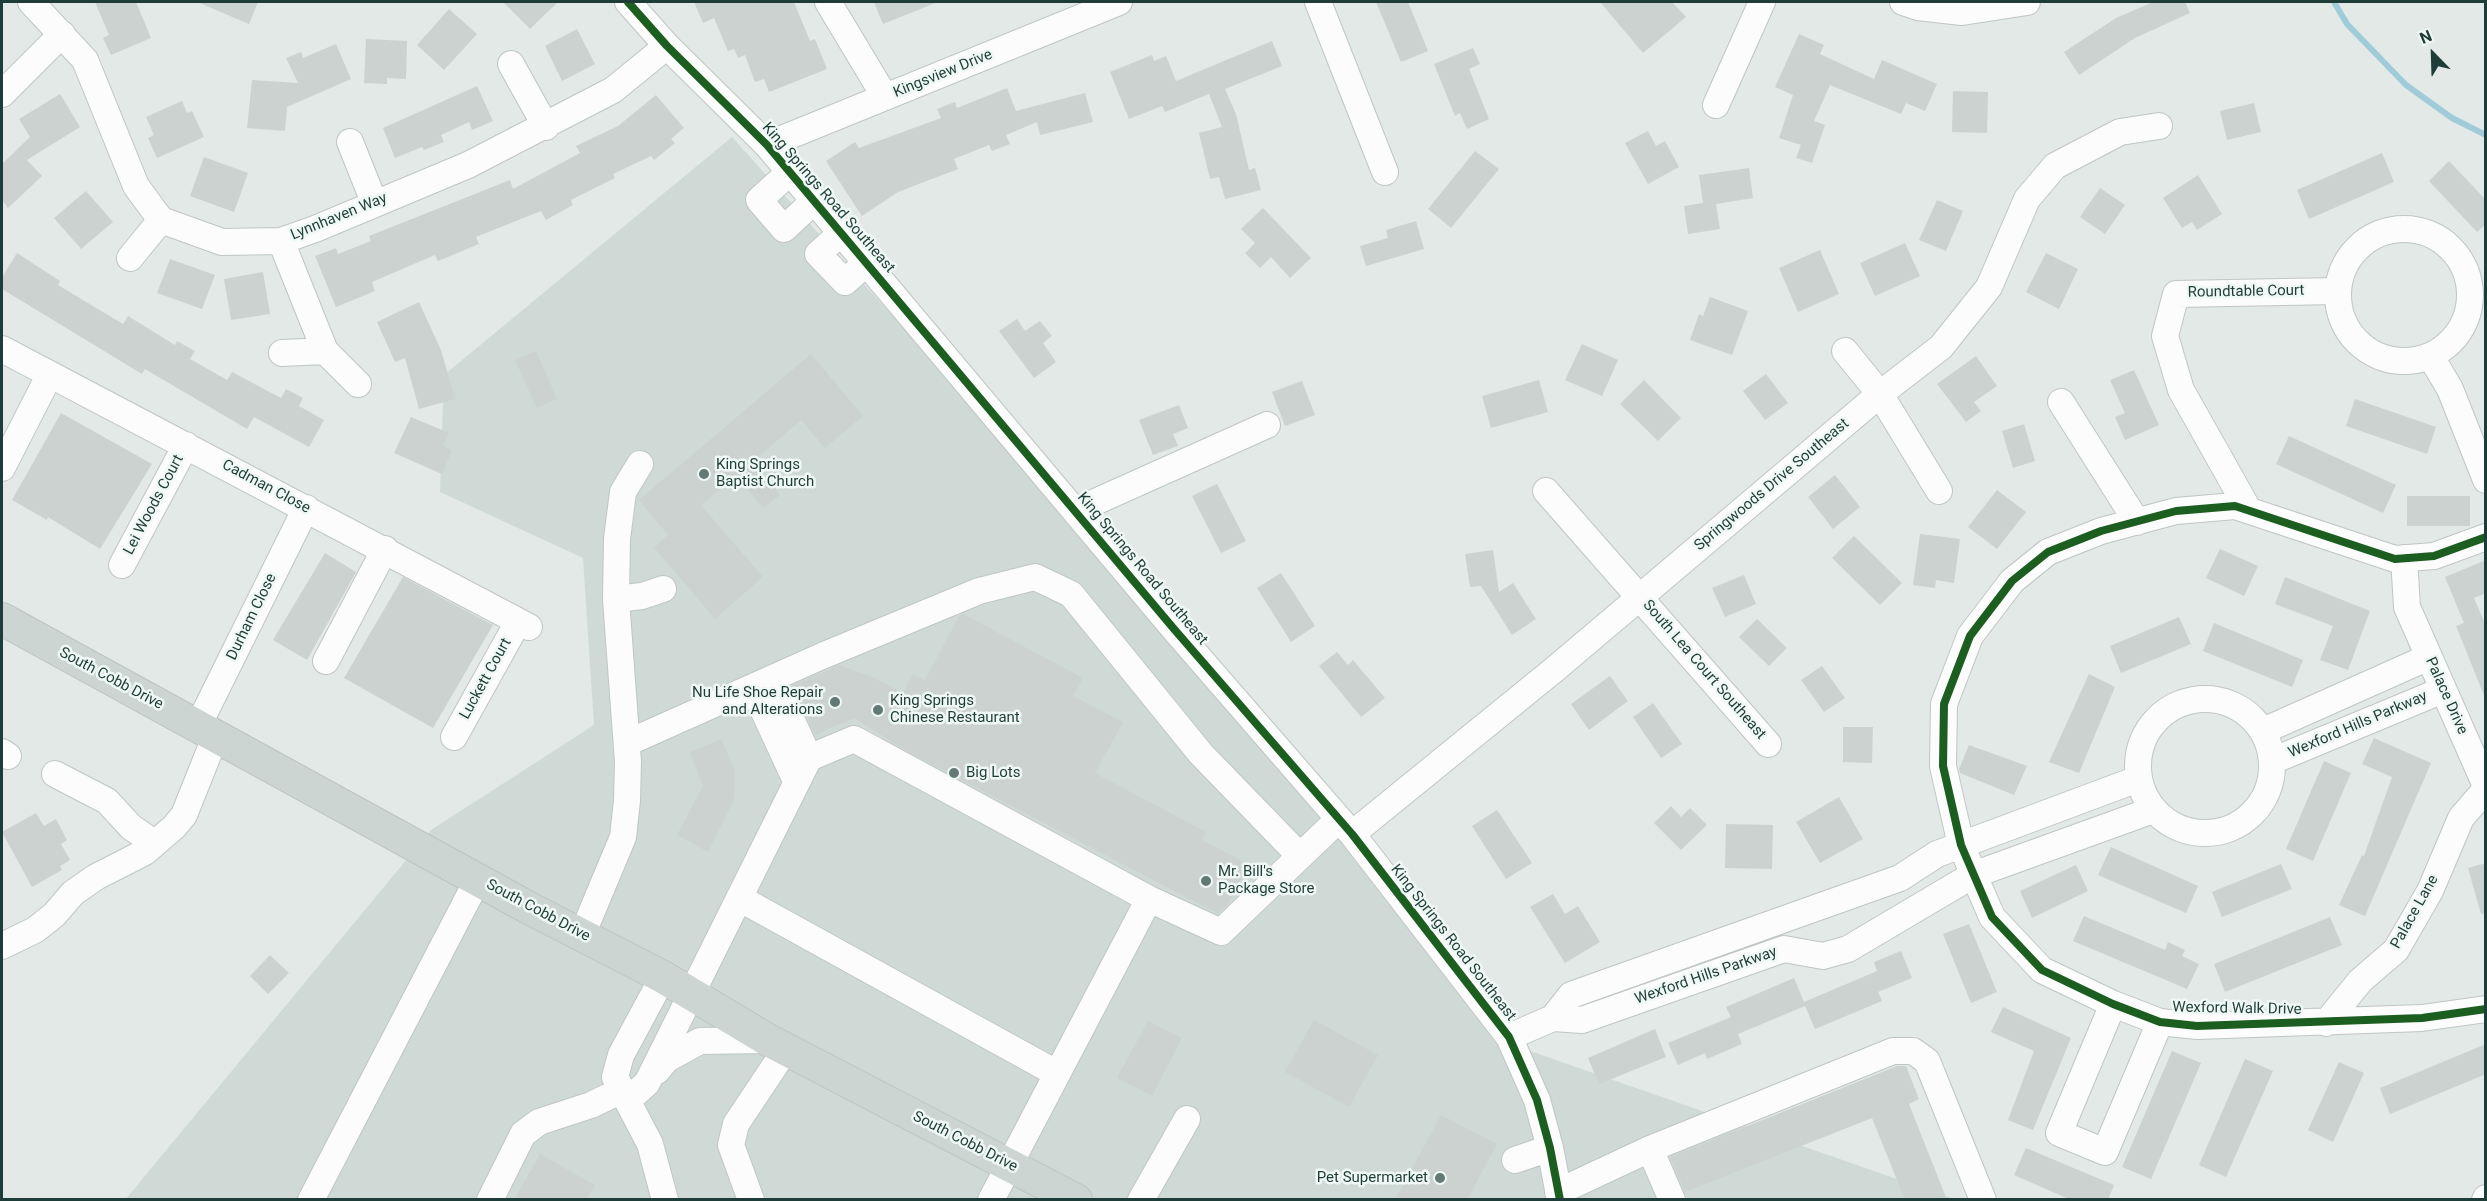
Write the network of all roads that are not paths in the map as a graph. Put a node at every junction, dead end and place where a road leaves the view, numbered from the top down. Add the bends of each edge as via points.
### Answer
1 (31, 2) edge
2 (628, 2) edge
3 (828, 2) edge
4 (1119, 2) edge
5 (1318, 2) edge
6 (1762, 2) edge
7 (1903, 2) edge
8 (2027, 2) edge
9 (62, 34) junction
10 (667, 46) junction
11 (511, 64) dead end
12 (2, 94) edge
13 (885, 98) junction
14 (1716, 105) dead end
15 (546, 126) junction
16 (2159, 126) dead end
17 (350, 142) dead end
18 (767, 146) junction
19 (790, 172) junction
20 (1385, 172) dead end
21 (814, 201) junction
22 (374, 202) junction
23 (161, 220) junction
24 (841, 233) junction
25 (281, 241) junction
26 (130, 258) dead end
27 (866, 263) junction
28 (2337, 291) junction
29 (2, 349) edge
30 (325, 351) junction
31 (1845, 351) dead end
32 (282, 353) dead end
33 (2431, 357) junction
34 (50, 374) junction
35 (358, 384) dead end
36 (1880, 394) junction
37 (2061, 402) dead end
38 (1268, 425) dead end
39 (186, 446) junction
40 (640, 464) dead end
41 (2, 468) edge
42 (2486, 480) edge
43 (1546, 491) dead end
44 (1939, 491) dead end
45 (306, 508) junction
46 (2248, 509) junction
47 (1075, 511) junction
48 (2137, 522) junction
49 (2486, 537) edge
50 (385, 549) junction
51 (2404, 558) junction
52 (122, 565) dead end
53 (663, 589) dead end
54 (1639, 597) junction
55 (616, 599) junction
56 (2, 619) edge
57 (523, 624) joint
58 (2429, 657) junction
59 (326, 661) dead end
60 (2443, 690) junction
61 (207, 731) junction
62 (2263, 731) junction
63 (454, 737) dead end
64 (627, 743) junction
65 (1768, 744) dead end
66 (809, 758) junction
67 (2272, 761) junction
68 (55, 774) dead end
69 (2138, 779) junction
70 (796, 781) junction
71 (2486, 788) edge
72 (2153, 810) junction
73 (1345, 826) junction
74 (154, 843) junction
75 (1961, 845) junction
76 (1300, 856) junction
77 (1973, 875) junction
78 (478, 879) junction
79 (739, 898) junction
80 (1149, 899) junction
81 (582, 936) junction
82 (2, 946) edge
83 (1691, 953) junction
84 (663, 977) junction
85 (1701, 978) junction
86 (692, 993) junction
87 (2113, 1004) junction
88 (2486, 1009) edge
89 (1553, 1018) junction
90 (2160, 1022) junction
91 (2326, 1023) junction
92 (1509, 1037) junction
93 (777, 1045) junction
94 (1056, 1073) junction
95 (647, 1083) junction
96 (625, 1095) junction
97 (1187, 1119) dead end
98 (1550, 1148) junction
99 (1650, 1149) junction
100 (1515, 1160) dead end
101 (1008, 1164) junction
102 (1559, 1196) edge
103 (310, 1200) edge
104 (490, 1200) edge
105 (665, 1200) edge
106 (751, 1200) edge
107 (991, 1200) edge
108 (1076, 1200) edge
109 (1141, 1200) edge
110 (1672, 1200) edge
111 (1983, 1200) edge

1 - 9 street
2 - 10 street, King Springs Road Southeast
3 - 13 street
4 - 13 street, Kingsview Drive
5 - 20 street
6 - 14 street
7 - 8 street via 1962,12
9 - 12 street
9 - 23 street via 86,60 136,186
10 - 15 street, Lynnhaven Way via 613,90
10 - 18 street, King Springs Road Southeast
11 - 15 street
13 - 18 street, Kingsview Drive
15 - 22 street, Lynnhaven Way via 468,165
16 - 36 street, Springwoods Drive Southeast via 2120,132 2055,166 2027,199 1989,287 1941,347
17 - 22 street
18 - 19 street, King Springs Road Southeast
19 - 21 street, King Springs Road Southeast
19 - 21 street via 759,200 784,229
21 - 24 street, King Springs Road Southeast
22 - 25 street, Lynnhaven Way
23 - 25 street, Lynnhaven Way via 222,242
23 - 26 street
24 - 27 street, King Springs Road Southeast
24 - 27 street via 818,254 845,282
25 - 30 street
27 - 47 street, King Springs Road Southeast
28 - 33 street via 2339,314 2349,334 2365,350 2386,360 2408,362
28 - 33 street via 2342,270 2353,252 2369,238 2389,230 2410,229 2449,246 2470,282 2470,304 2464,326 2450,344
28 - 46 street, Roundtable Court via 2176,294 2165,336 2181,390
29 - 34 street, Cadman Close
30 - 32 street
30 - 35 street
31 - 36 street
33 - 42 street via 2450,389
34 - 39 street, Cadman Close
34 - 41 street
36 - 44 street
36 - 54 street, Springwoods Drive Southeast
37 - 48 street
38 - 47 street
39 - 45 street, Cadman Close
39 - 52 street, Lei Woods Court
40 - 55 street via 621,501
43 - 54 street, South Lea Court Southeast
45 - 50 street, Cadman Close
45 - 61 street, Durham Close
46 - 48 street via 2235,506 2176,511
46 - 51 street via 2395,559
47 - 73 street, King Springs Road Southeast
48 - 75 street via 2048,552 2012,581 1970,636 1944,704 1943,765
49 - 51 street via 2434,556
50 - 57 street, Cadman Close
50 - 59 street
51 - 58 street, Palace Drive via 2407,607
53 - 55 street
54 - 65 street, South Lea Court Southeast
54 - 73 street, Springwoods Drive Southeast via 1556,669
55 - 64 street
56 - 61 main road, South Cobb Drive
57 - 63 street, Luckett Court
58 - 60 street, Palace Drive
58 - 62 street
60 - 67 street, Wexford Hills Parkway
60 - 71 street, Palace Drive
61 - 74 street, Durham Close via 184,815
61 - 78 main road, South Cobb Drive
62 - 67 street, Wexford Hills Parkway
62 - 69 street, Wexford Hills Parkway via 2245,711 2220,700 2193,699 2168,709 2149,728 2138,752
64 - 76 street via 979,591 1035,577 1071,594 1201,754
64 - 81 street via 627,801 622,837
66 - 70 street
66 - 70 street via 783,701 773,697 760,703
66 - 80 street via 854,739
67 - 72 street, Wexford Hills Parkway via 2270,785 2259,807 2241,823 2218,832 2194,833 2171,825
68 - 74 street via 107,801 131,827
69 - 72 street, Wexford Hills Parkway
69 - 75 street, Wexford Hills Parkway
70 - 79 street
71 - 91 street, Palace Lane via 2460,818 2430,891 2396,950 2360,981
72 - 77 street, Wexford Hills Parkway
73 - 76 street, Springwoods Drive Southeast
73 - 92 street, King Springs Road Southeast
74 - 82 street, Durham Close via 73,893 35,930
75 - 77 street, Wexford Walk Drive
75 - 83 street, Wexford Hills Parkway via 1937,854 1900,878
76 - 80 street, Springwoods Drive Southeast via 1221,932
77 - 85 street, Wexford Hills Parkway via 1848,949 1823,956 1784,949
77 - 87 street, Wexford Walk Drive via 1992,917 2042,970
78 - 81 main road, South Cobb Drive
78 - 103 street
79 - 86 street
79 - 94 street
80 - 94 street
81 - 84 main road, South Cobb Drive
83 - 85 street
83 - 89 street, Wexford Hills Parkway via 1572,995
84 - 86 main road, South Cobb Drive
84 - 96 street via 621,1055 615,1077
85 - 89 street, Wexford Hills Parkway via 1582,1020
86 - 93 main road, South Cobb Drive
86 - 95 street
87 - 90 street, Wexford Walk Drive
87 - 90 street via 2060,1133 2105,1152
88 - 91 street, Wexford Walk Drive via 2422,1018
89 - 92 street, Wexford Hills Parkway
90 - 91 street, Wexford Walk Drive via 2197,1026
92 - 98 street, King Springs Road Southeast via 1537,1100
93 - 95 street via 700,1041 667,1059
93 - 101 main road, South Cobb Drive
93 - 106 street via 736,1124 731,1145
94 - 101 street
95 - 96 street
96 - 104 street via 540,1122 523,1134
96 - 105 street via 650,1144
97 - 109 street
98 - 100 street
98 - 102 street, King Springs Road Southeast
99 - 102 street
99 - 110 street
99 - 111 street via 1893,1051 1913,1051 1927,1061
101 - 107 street
101 - 108 main road, South Cobb Drive

